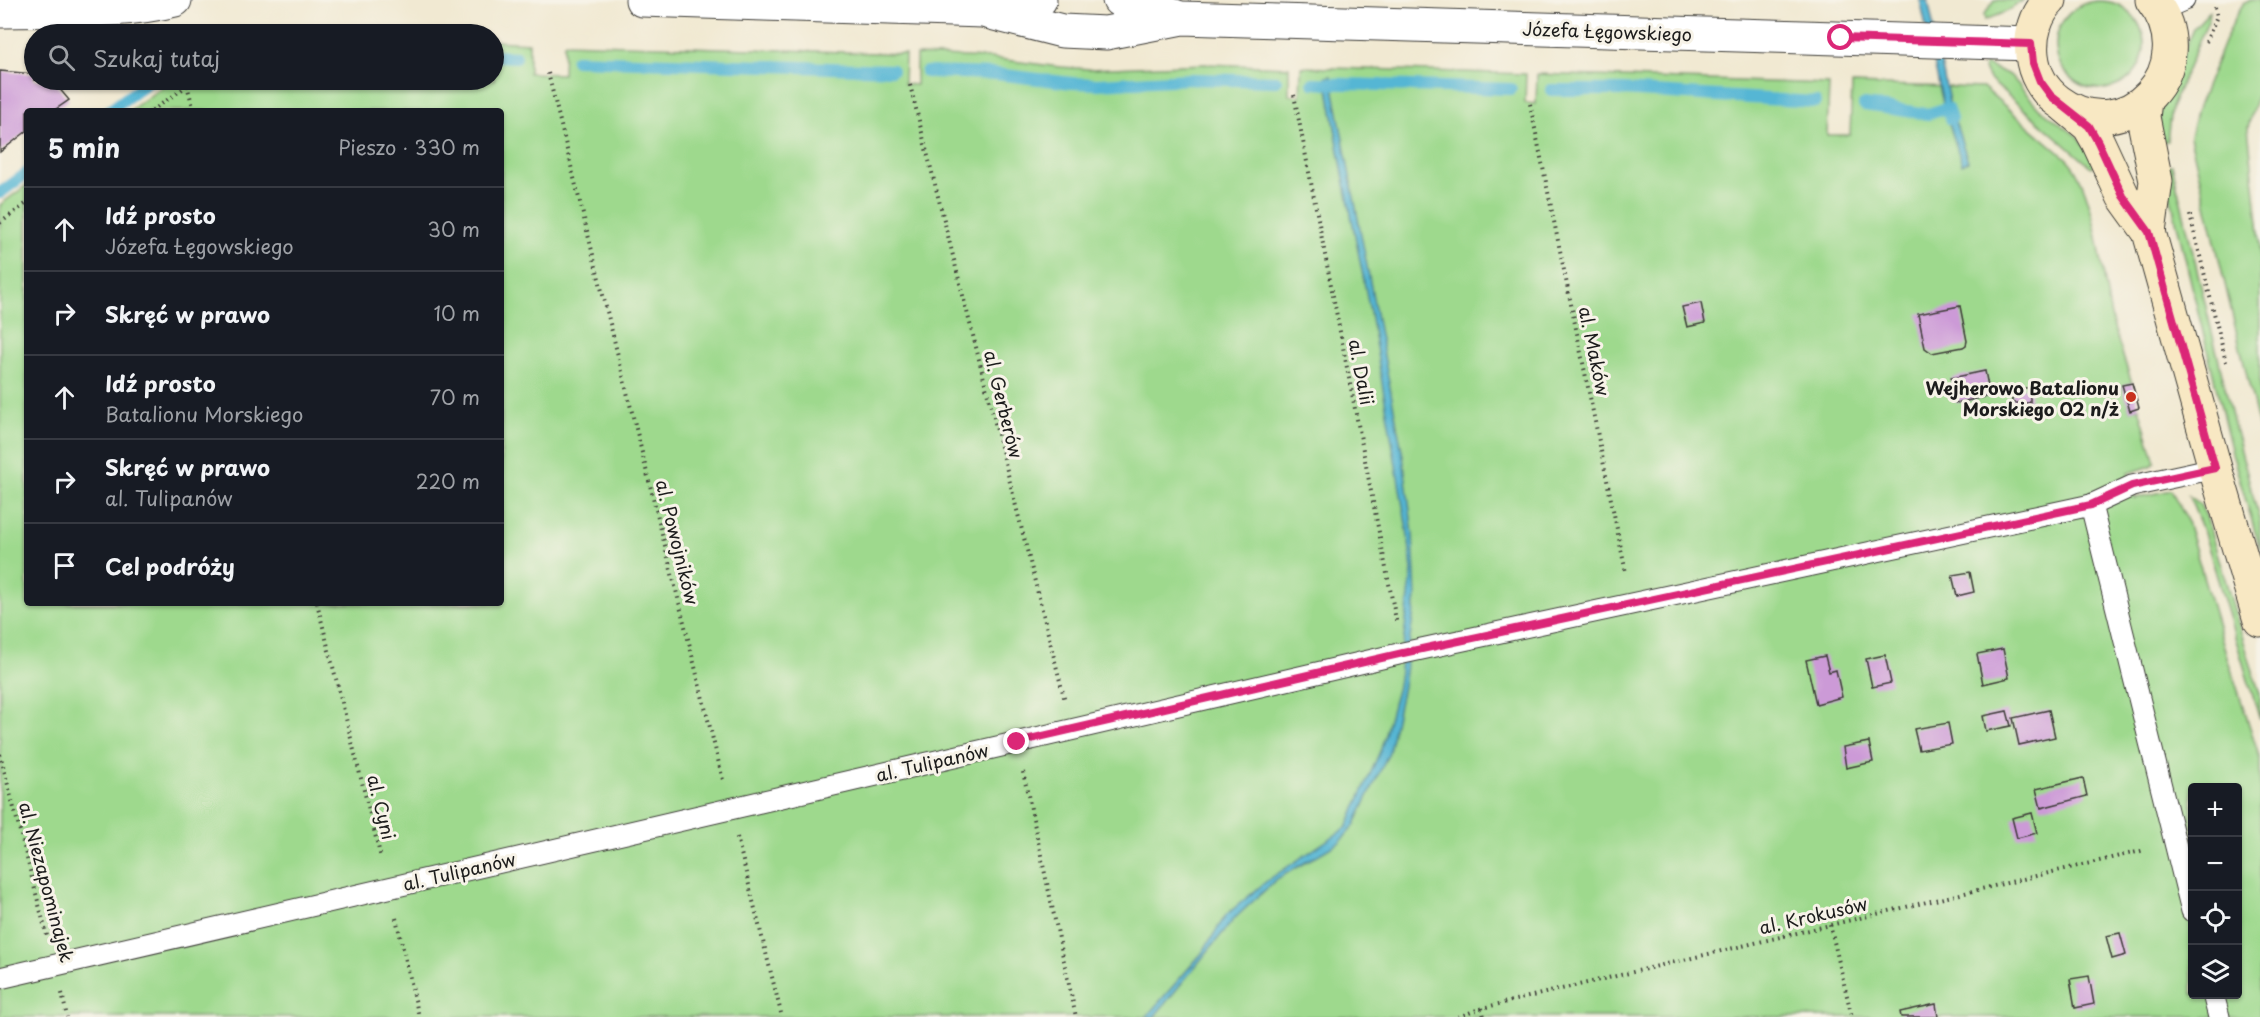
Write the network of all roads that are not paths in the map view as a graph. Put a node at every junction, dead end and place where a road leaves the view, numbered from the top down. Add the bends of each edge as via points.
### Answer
1 (175, 0) edge
2 (642, 0) edge
3 (1040, 0) edge
4 (1119, 0) edge
5 (2047, 2) edge
6 (2165, 3) edge
7 (0, 11) edge
8 (983, 11) junction
9 (1182, 18) junction
10 (2031, 44) junction
11 (2145, 101) junction
12 (2066, 107) junction
13 (2149, 232) junction
14 (2215, 468) junction
15 (2091, 505) junction
16 (2260, 620) edge
17 (2188, 893) edge
18 (0, 978) edge
19 (2214, 999) edge
20 (2219, 1017) edge

1 - 7 street via 122,8
2 - 8 street, Józefa Łęgowskiego
3 - 8 street, Józefa Łęgowskiego
4 - 9 street, Józefa Łęgowskiego
5 - 10 main road via 2035,24
6 - 11 main road via 2171,48 2167,68 2159,86
8 - 9 street, Józefa Łęgowskiego via 1062,32 1106,33
9 - 10 street, Józefa Łęgowskiego
10 - 12 main road via 2040,81
11 - 12 main road via 2131,110 2098,117
11 - 13 main road via 2143,117 2156,181
12 - 13 main road via 2089,126 2123,196
13 - 14 main road
14 - 15 lane, al. Tulipanów via 2132,486
14 - 16 main road
15 - 17 lane
15 - 18 lane, al. Tulipanów via 1403,653
19 - 20 lane

